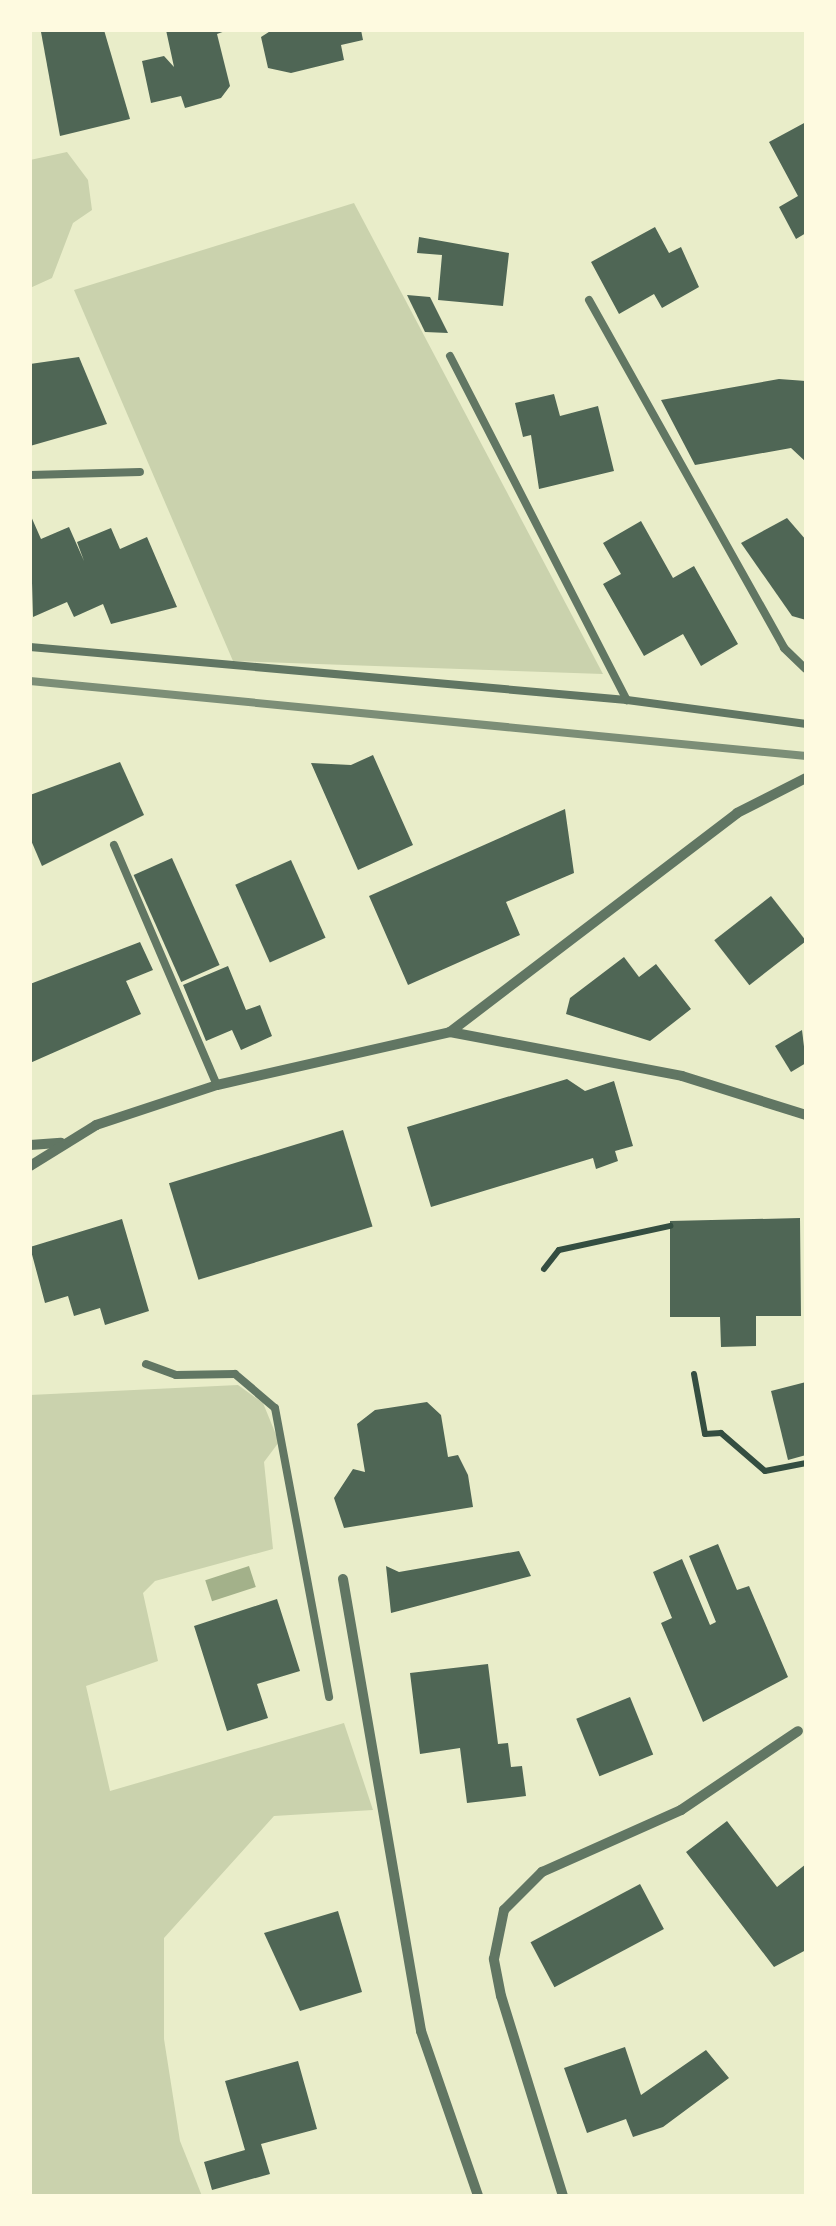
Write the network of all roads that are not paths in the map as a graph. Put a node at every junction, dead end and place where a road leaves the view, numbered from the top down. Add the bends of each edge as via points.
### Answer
1 (589, 300) dead end
2 (450, 356) dead end
3 (140, 472) dead end
4 (30, 475) edge
5 (30, 646) edge
6 (806, 669) edge
7 (626, 700) junction
8 (806, 724) edge
9 (806, 778) edge
10 (114, 845) dead end
11 (450, 1032) junction
12 (217, 1085) junction
13 (806, 1115) edge
14 (62, 1143) junction
15 (30, 1145) edge
16 (30, 1166) edge
17 (146, 1364) dead end
18 (343, 1579) dead end
19 (329, 1697) dead end
20 (802, 1736) edge
21 (478, 2196) edge
22 (563, 2196) edge

1 - 6 lane via 784,648
2 - 7 lane
3 - 4 lane
5 - 7 lane
7 - 8 lane
9 - 11 street via 737,813
10 - 12 lane
11 - 12 street
11 - 13 street via 682,1076
12 - 14 street
14 - 15 street
14 - 16 street
17 - 19 lane via 176,1375 235,1374 275,1408
18 - 21 street via 346,1638 421,2031
20 - 22 street via 681,1810 542,1872 504,1910 496,1932 501,1996

